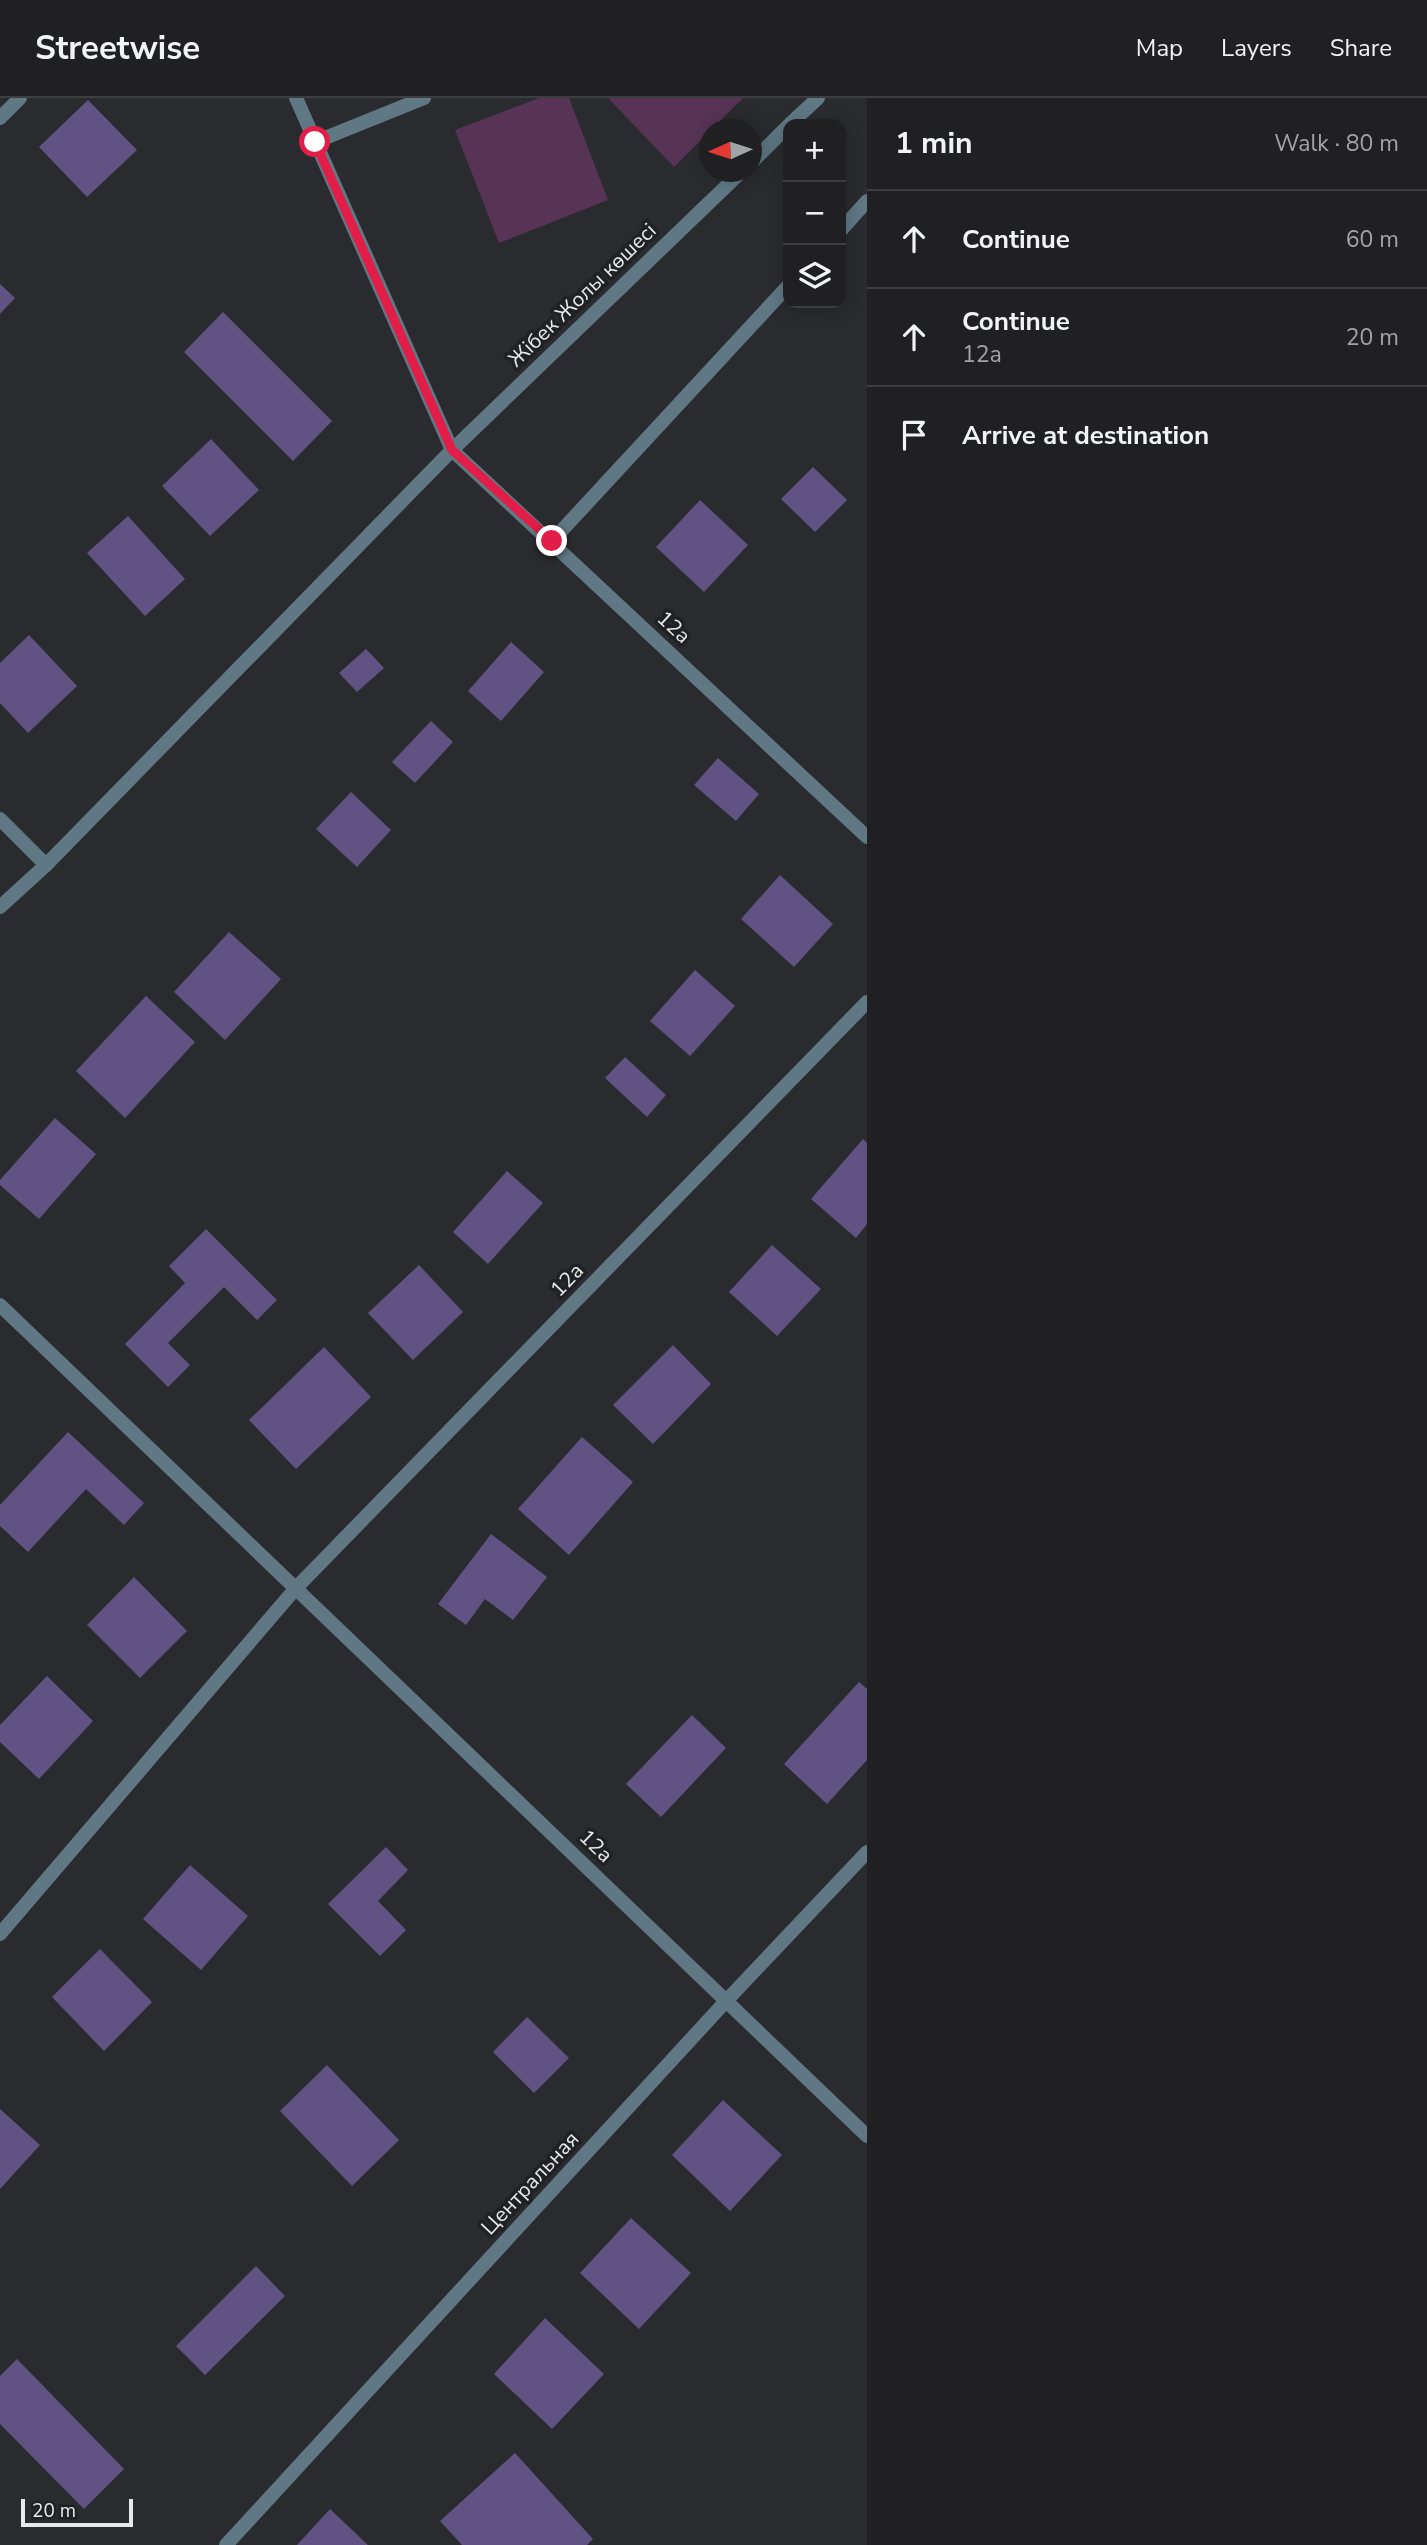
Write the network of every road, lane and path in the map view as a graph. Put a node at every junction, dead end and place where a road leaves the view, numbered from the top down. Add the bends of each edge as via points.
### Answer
1 (20, 98) edge
2 (296, 98) edge
3 (424, 98) edge
4 (818, 98) edge
5 (0, 118) edge
6 (795, 119) edge
7 (783, 131) edge
8 (315, 142) junction
9 (762, 151) edge
10 (731, 182) edge
11 (867, 201) edge
12 (846, 224) edge
13 (783, 291) edge
14 (452, 450) junction
15 (552, 541) junction
16 (0, 819) edge
17 (867, 836) edge
18 (46, 865) junction
19 (0, 907) edge
20 (867, 1002) edge
21 (0, 1305) edge
22 (296, 1588) junction
23 (867, 1852) edge
24 (0, 1934) edge
25 (727, 2000) junction
26 (867, 2136) edge
27 (226, 2545) edge

1 - 5 street
2 - 8 street
3 - 8 street
4 - 6 street
7 - 9 street
8 - 14 street
10 - 14 street, Жібек Жолы көшесі
11 - 12 street
13 - 15 street
14 - 15 street, 12а
14 - 18 street, Жібек Жолы көшесі
15 - 17 street, 12а
16 - 18 street
18 - 19 street, Жібек Жолы көшесі
20 - 22 street, 12а
21 - 22 street, 12а
22 - 24 street, 12а
22 - 25 street, 12а
23 - 25 street, Центральная
25 - 26 street, 12а
25 - 27 street, Центральная

